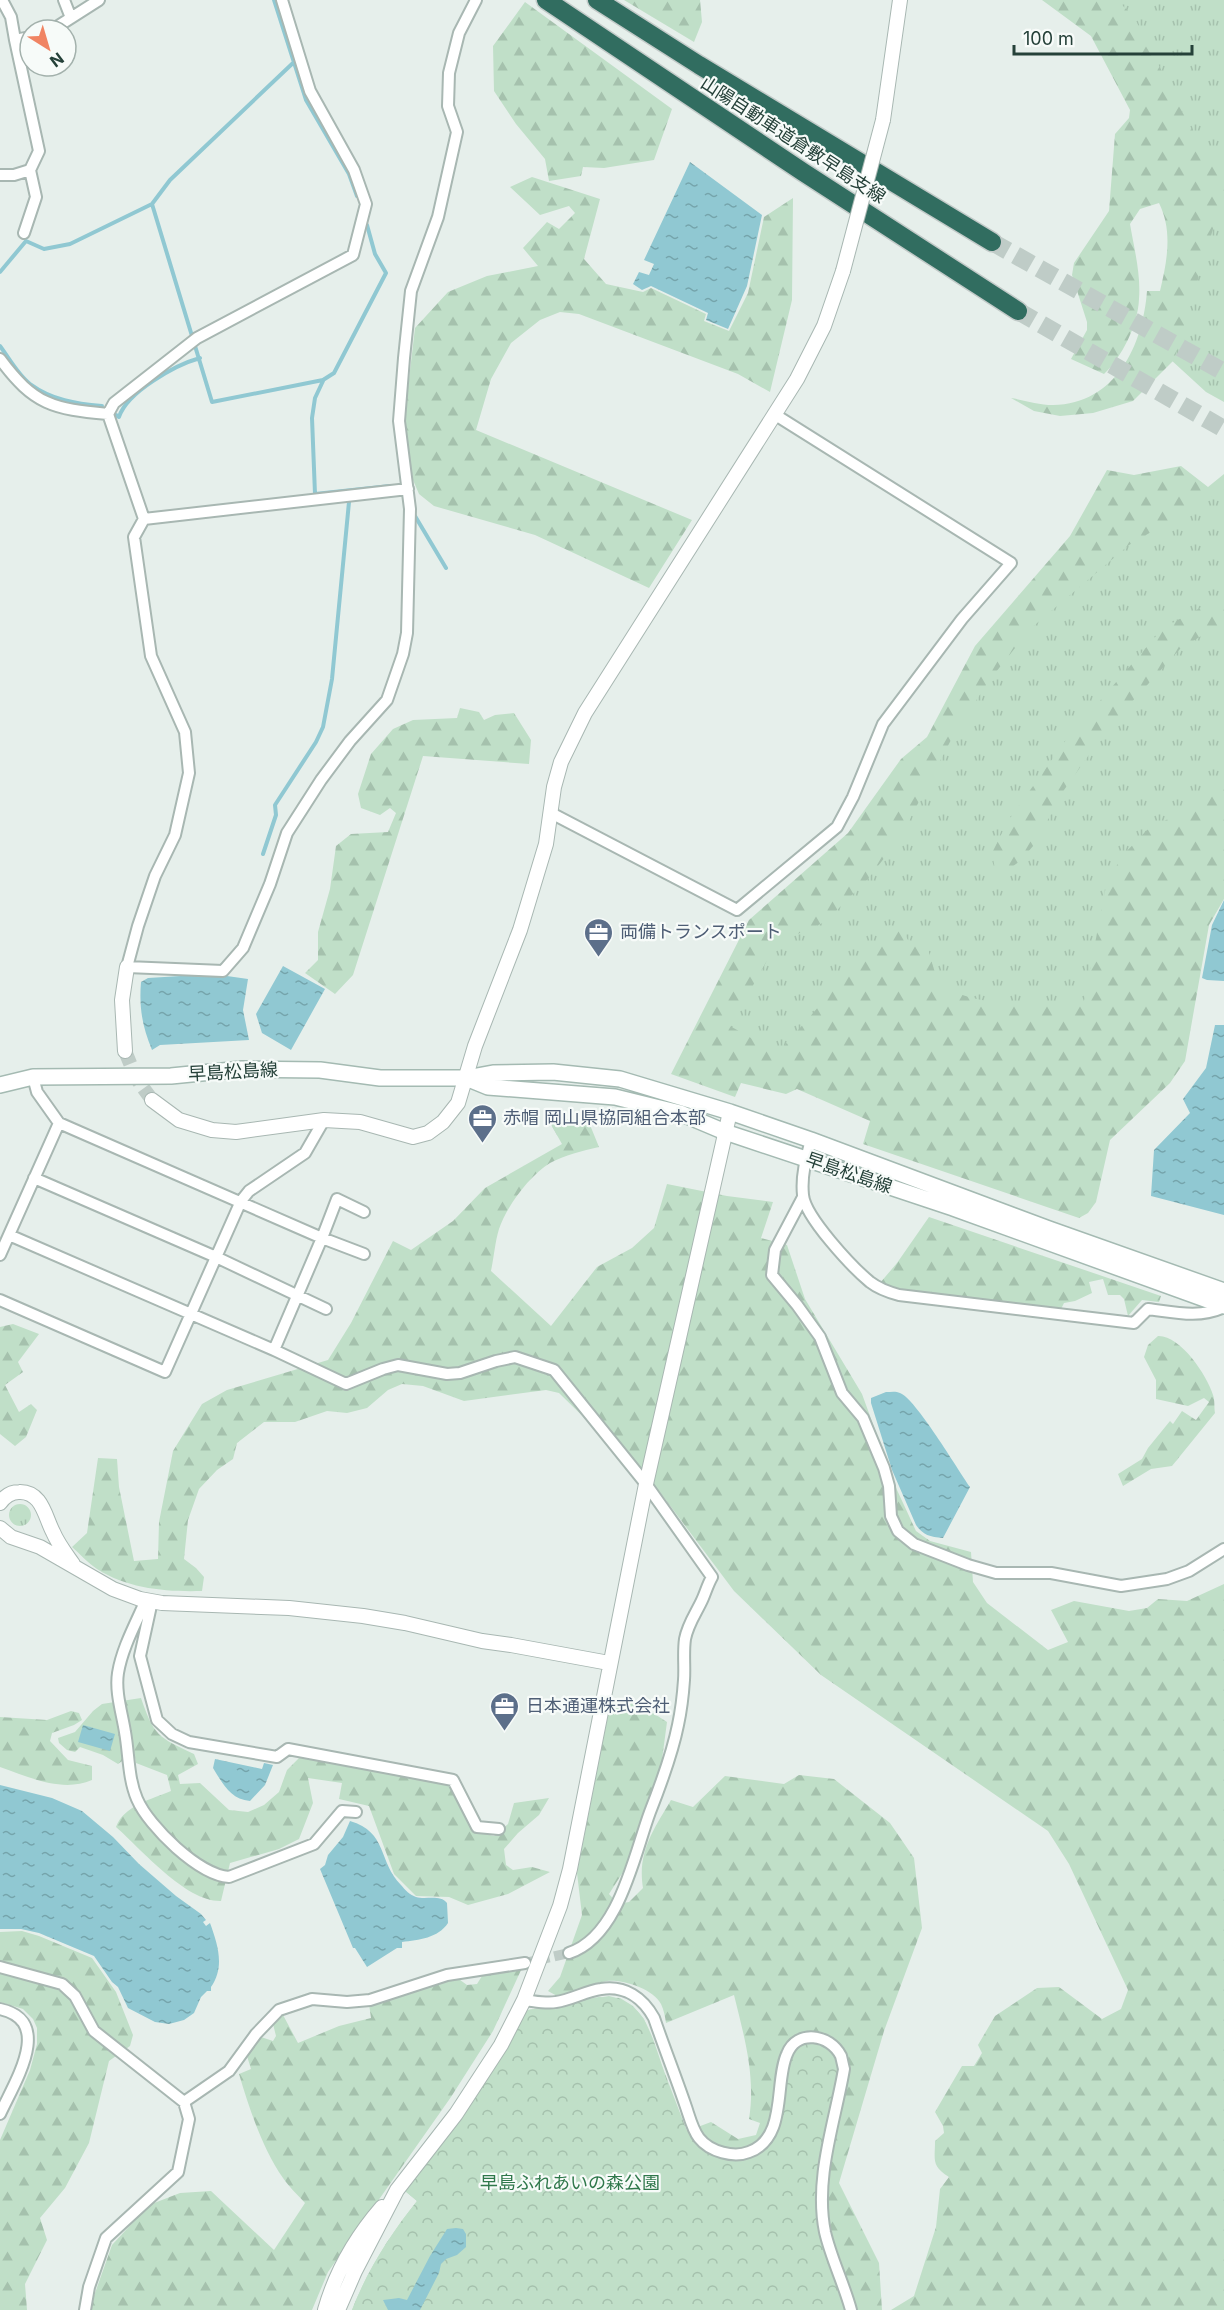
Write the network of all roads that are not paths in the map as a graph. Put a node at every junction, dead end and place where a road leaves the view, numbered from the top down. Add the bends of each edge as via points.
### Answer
1 (2, 0) edge
2 (63, 0) edge
3 (99, 0) edge
4 (282, 0) edge
5 (476, 0) edge
6 (597, 0) edge
7 (900, 0) edge
8 (551, 3) edge
9 (71, 18) joint
10 (18, 39) edge
11 (15, 40) junction
12 (30, 170) junction
13 (0, 175) edge
14 (24, 233) dead end
15 (992, 242) tunnel mouth
16 (1018, 311) tunnel mouth
17 (0, 359) edge
18 (108, 414) junction
19 (774, 414) junction
20 (408, 489) junction
21 (144, 519) junction
22 (551, 813) junction
23 (127, 967) junction
24 (125, 1052) tunnel mouth
25 (33, 1077) junction
26 (466, 1078) junction
27 (0, 1085) edge
28 (152, 1100) tunnel mouth
29 (730, 1112) junction
30 (324, 1120) junction
31 (59, 1123) junction
32 (725, 1132) junction
33 (812, 1140) junction
34 (805, 1159) junction
35 (34, 1178) junction
36 (803, 1197) junction
37 (241, 1201) junction
38 (364, 1212) dead end
39 (9, 1235) junction
40 (322, 1238) junction
41 (364, 1254) dead end
42 (0, 1255) edge
43 (216, 1257) junction
44 (1224, 1291) edge
45 (297, 1296) junction
46 (0, 1300) edge
47 (1224, 1307) edge
48 (326, 1309) dead end
49 (191, 1314) junction
50 (274, 1350) junction
51 (646, 1484) junction
52 (0, 1503) edge
53 (0, 1528) edge
54 (1224, 1549) edge
55 (76, 1568) junction
56 (149, 1600) junction
57 (609, 1663) junction
58 (356, 1812) dead end
59 (500, 1830) dead end
60 (569, 1953) tunnel mouth
61 (525, 1963) tunnel mouth
62 (0, 1967) edge
63 (524, 2000) junction
64 (0, 2009) edge
65 (184, 2102) junction
66 (0, 2114) edge
67 (397, 2190) junction
68 (85, 2310) edge
69 (325, 2310) edge
70 (338, 2310) edge
71 (851, 2310) edge

1 - 11 street via 11,17
2 - 9 street
3 - 9 street
4 - 18 street via 310,91 354,170 366,204 352,255 194,339 114,403
5 - 20 street via 459,33 449,73 448,106 456,132 438,217 411,291 399,421
6 - 15 highway, 山陽自動車道倉敷早島支線
7 - 19 street, bridge via 883,120 835,300 813,352
8 - 16 highway, 山陽自動車道倉敷早島支線
10 - 11 street
11 - 12 street via 39,151
12 - 13 street
12 - 14 street via 36,197
17 - 18 street via 22,387 47,403
18 - 21 street
19 - 22 street via 585,712 561,762
19 - 22 street via 1011,563 962,619 883,724 837,827 737,910
20 - 21 street
20 - 23 street via 407,633 387,700 350,741 287,833 243,948 223,971
21 - 23 street via 134,537 151,656 185,732 189,773 175,835 154,876
22 - 26 street via 546,844 520,930
23 - 24 street via 122,1000
25 - 26 main road, 早島松島線 via 171,1076 242,1069 320,1070 380,1078
25 - 27 main road, 早島松島線
25 - 31 street via 37,1092
26 - 29 main road, 早島松島線 via 493,1073 553,1072 620,1079
26 - 30 street via 458,1102 443,1122 428,1133 413,1137 360,1122
26 - 32 main road, 早島松島線 via 488,1087 615,1097 680,1113
28 - 30 street via 178,1120 212,1130 236,1132
29 - 32 street
29 - 33 main road, 早島松島線
30 - 37 street via 305,1153 249,1191
31 - 35 street
31 - 37 street
32 - 34 main road, 早島松島線
32 - 51 street
33 - 34 street
33 - 44 main road, 早島松島線
34 - 36 street
34 - 47 main road, 早島松島線 via 953,1208
35 - 39 street
35 - 43 street
36 - 47 street via 816,1221 856,1269 870,1282 899,1295 1134,1323 1148,1309 1211,1314
36 - 54 street via 775,1250 772,1275 820,1337 842,1393 863,1418 884,1468 891,1516 898,1531 914,1544 996,1573 1051,1574 1121,1586 1167,1579
37 - 40 street
37 - 43 street
38 - 40 street via 337,1199
39 - 42 street
39 - 49 street
40 - 41 street
40 - 45 street
43 - 45 street
43 - 49 street
45 - 48 street
45 - 50 street
46 - 49 street via 165,1372
49 - 50 street
50 - 51 street via 346,1383 398,1365 447,1374 514,1358 554,1370
51 - 57 street
51 - 60 street via 712,1577 685,1640 678,1725 634,1865 597,1934
52 - 55 street via 16,1492 33,1495
53 - 55 street
55 - 56 street via 113,1588
56 - 57 street via 363,1616
56 - 58 street via 122,1659 118,1688 138,1800 168,1841 209,1870 229,1877 314,1844 342,1811
56 - 59 street via 140,1656 157,1720 172,1734 189,1742 276,1757 288,1749 453,1780 477,1827
57 - 63 street via 570,1869
61 - 65 street via 447,1975 370,2000 312,1999 279,2010 229,2071
62 - 65 street via 62,1984 75,1996 94,2031
63 - 67 street via 479,2080
63 - 71 street via 556,2002 602,1989 635,1995 654,2018 699,2138 732,2154 756,2149 766,2140 778,2109 784,2063 791,2047 808,2037 834,2046 844,2069 822,2195 825,2232
64 - 66 street via 20,2019 29,2038 27,2054
65 - 68 street via 189,2119 178,2172 106,2238
67 - 69 street via 362,2230 343,2263
67 - 70 street

